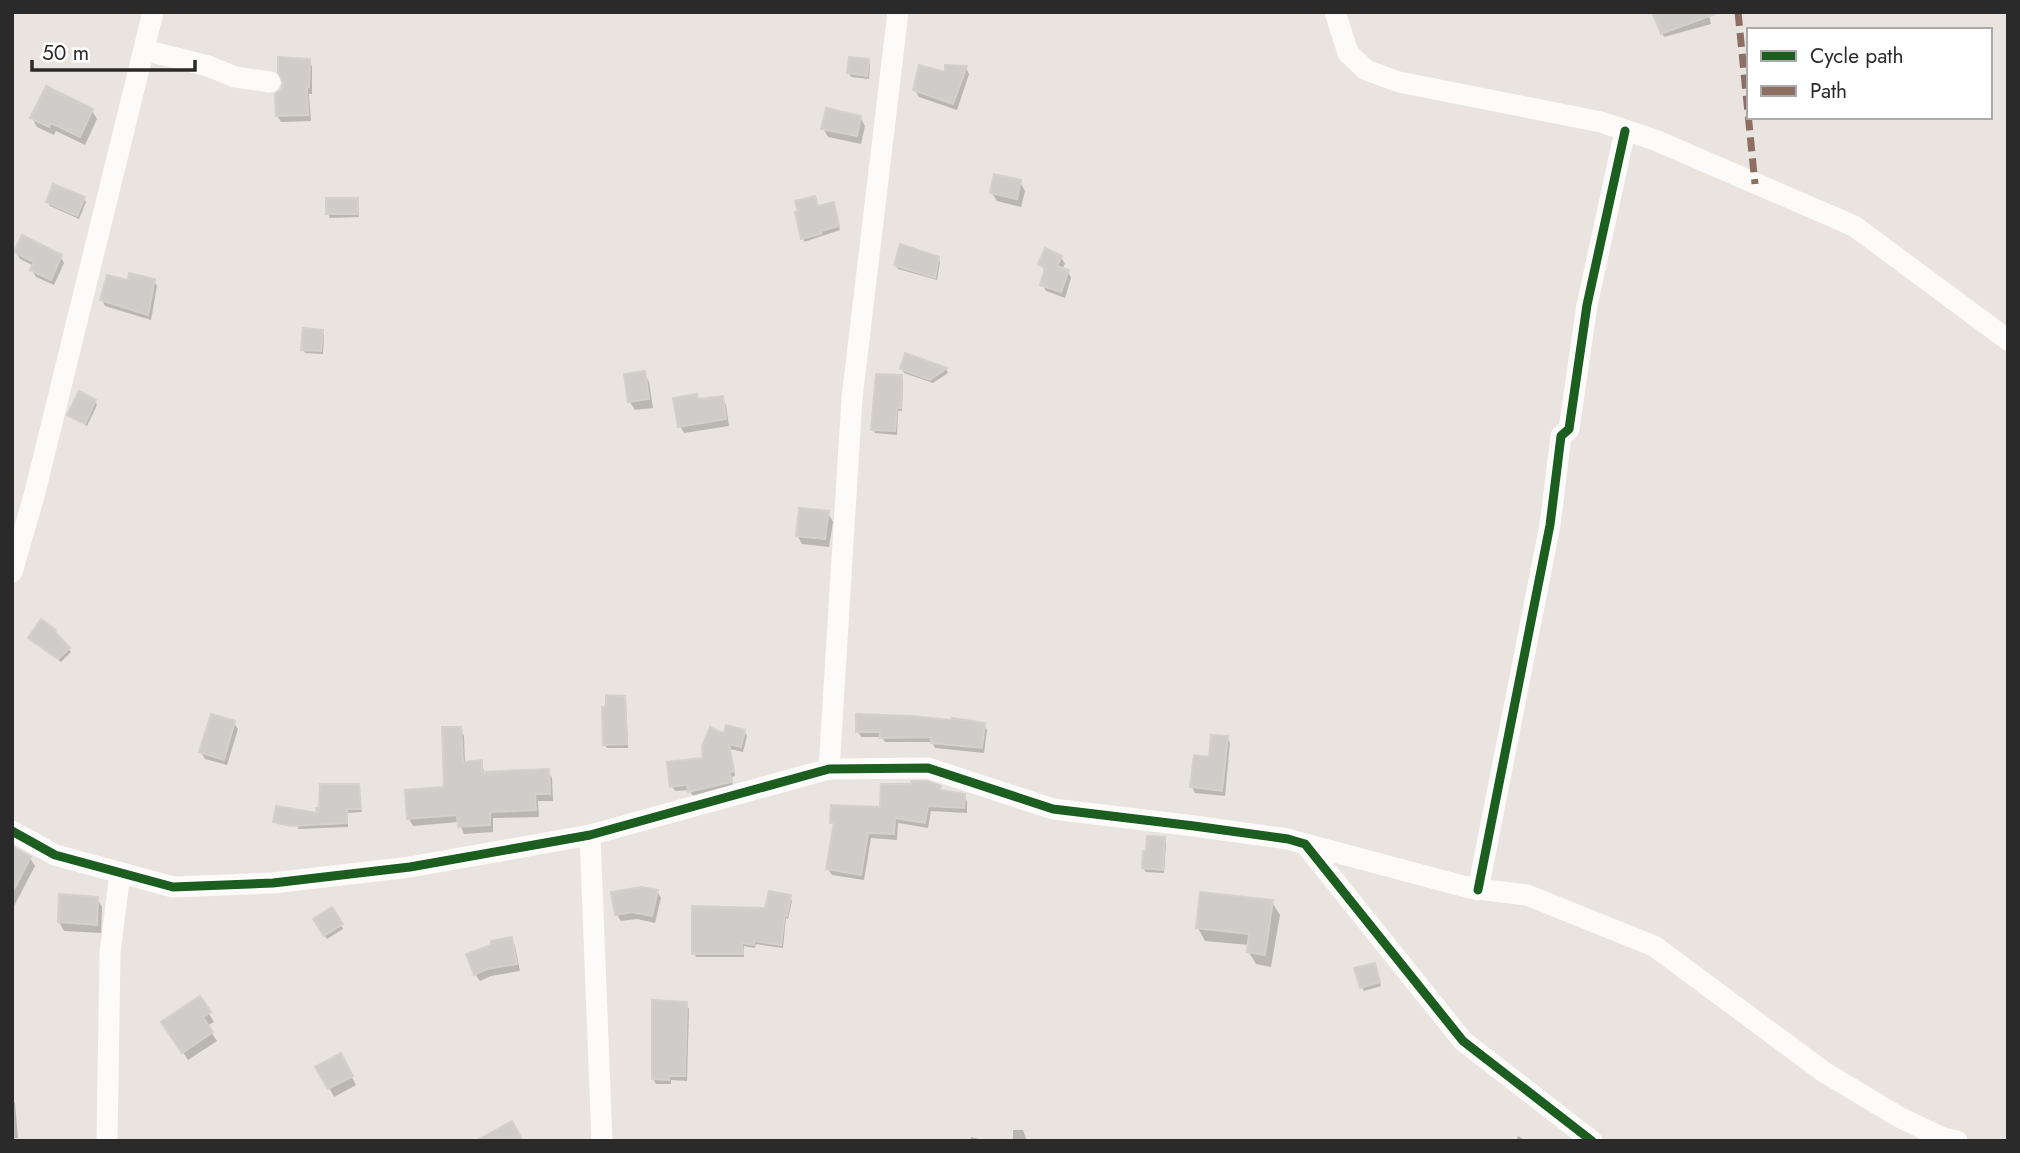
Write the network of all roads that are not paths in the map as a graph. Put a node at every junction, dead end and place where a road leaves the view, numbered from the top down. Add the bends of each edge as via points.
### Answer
1 (153, 12) edge
2 (898, 12) edge
3 (1335, 12) edge
4 (144, 50) junction
5 (270, 82) dead end
6 (1625, 131) junction
7 (2008, 340) edge
8 (12, 572) edge
9 (829, 769) junction
10 (12, 831) edge
11 (590, 835) junction
12 (1305, 844) junction
13 (120, 873) junction
14 (1478, 890) junction
15 (107, 1141) edge
16 (602, 1141) edge
17 (1592, 1141) edge
18 (1957, 1141) edge

1 - 4 street
2 - 9 street via 852,398
3 - 6 street via 1348,53 1366,70 1399,82 1601,122
4 - 5 street via 235,77
4 - 8 street
6 - 7 street via 1854,226
6 - 14 street via 1587,305 1569,429 1561,436 1550,525
9 - 11 street
9 - 12 street via 928,768 1053,809 1194,825
10 - 13 street via 55,855
11 - 13 street via 410,867 273,883 173,887
11 - 16 street
12 - 14 street
12 - 17 street via 1463,1041
13 - 15 street via 110,953
14 - 18 street via 1527,895 1654,946 1824,1072 1899,1117

